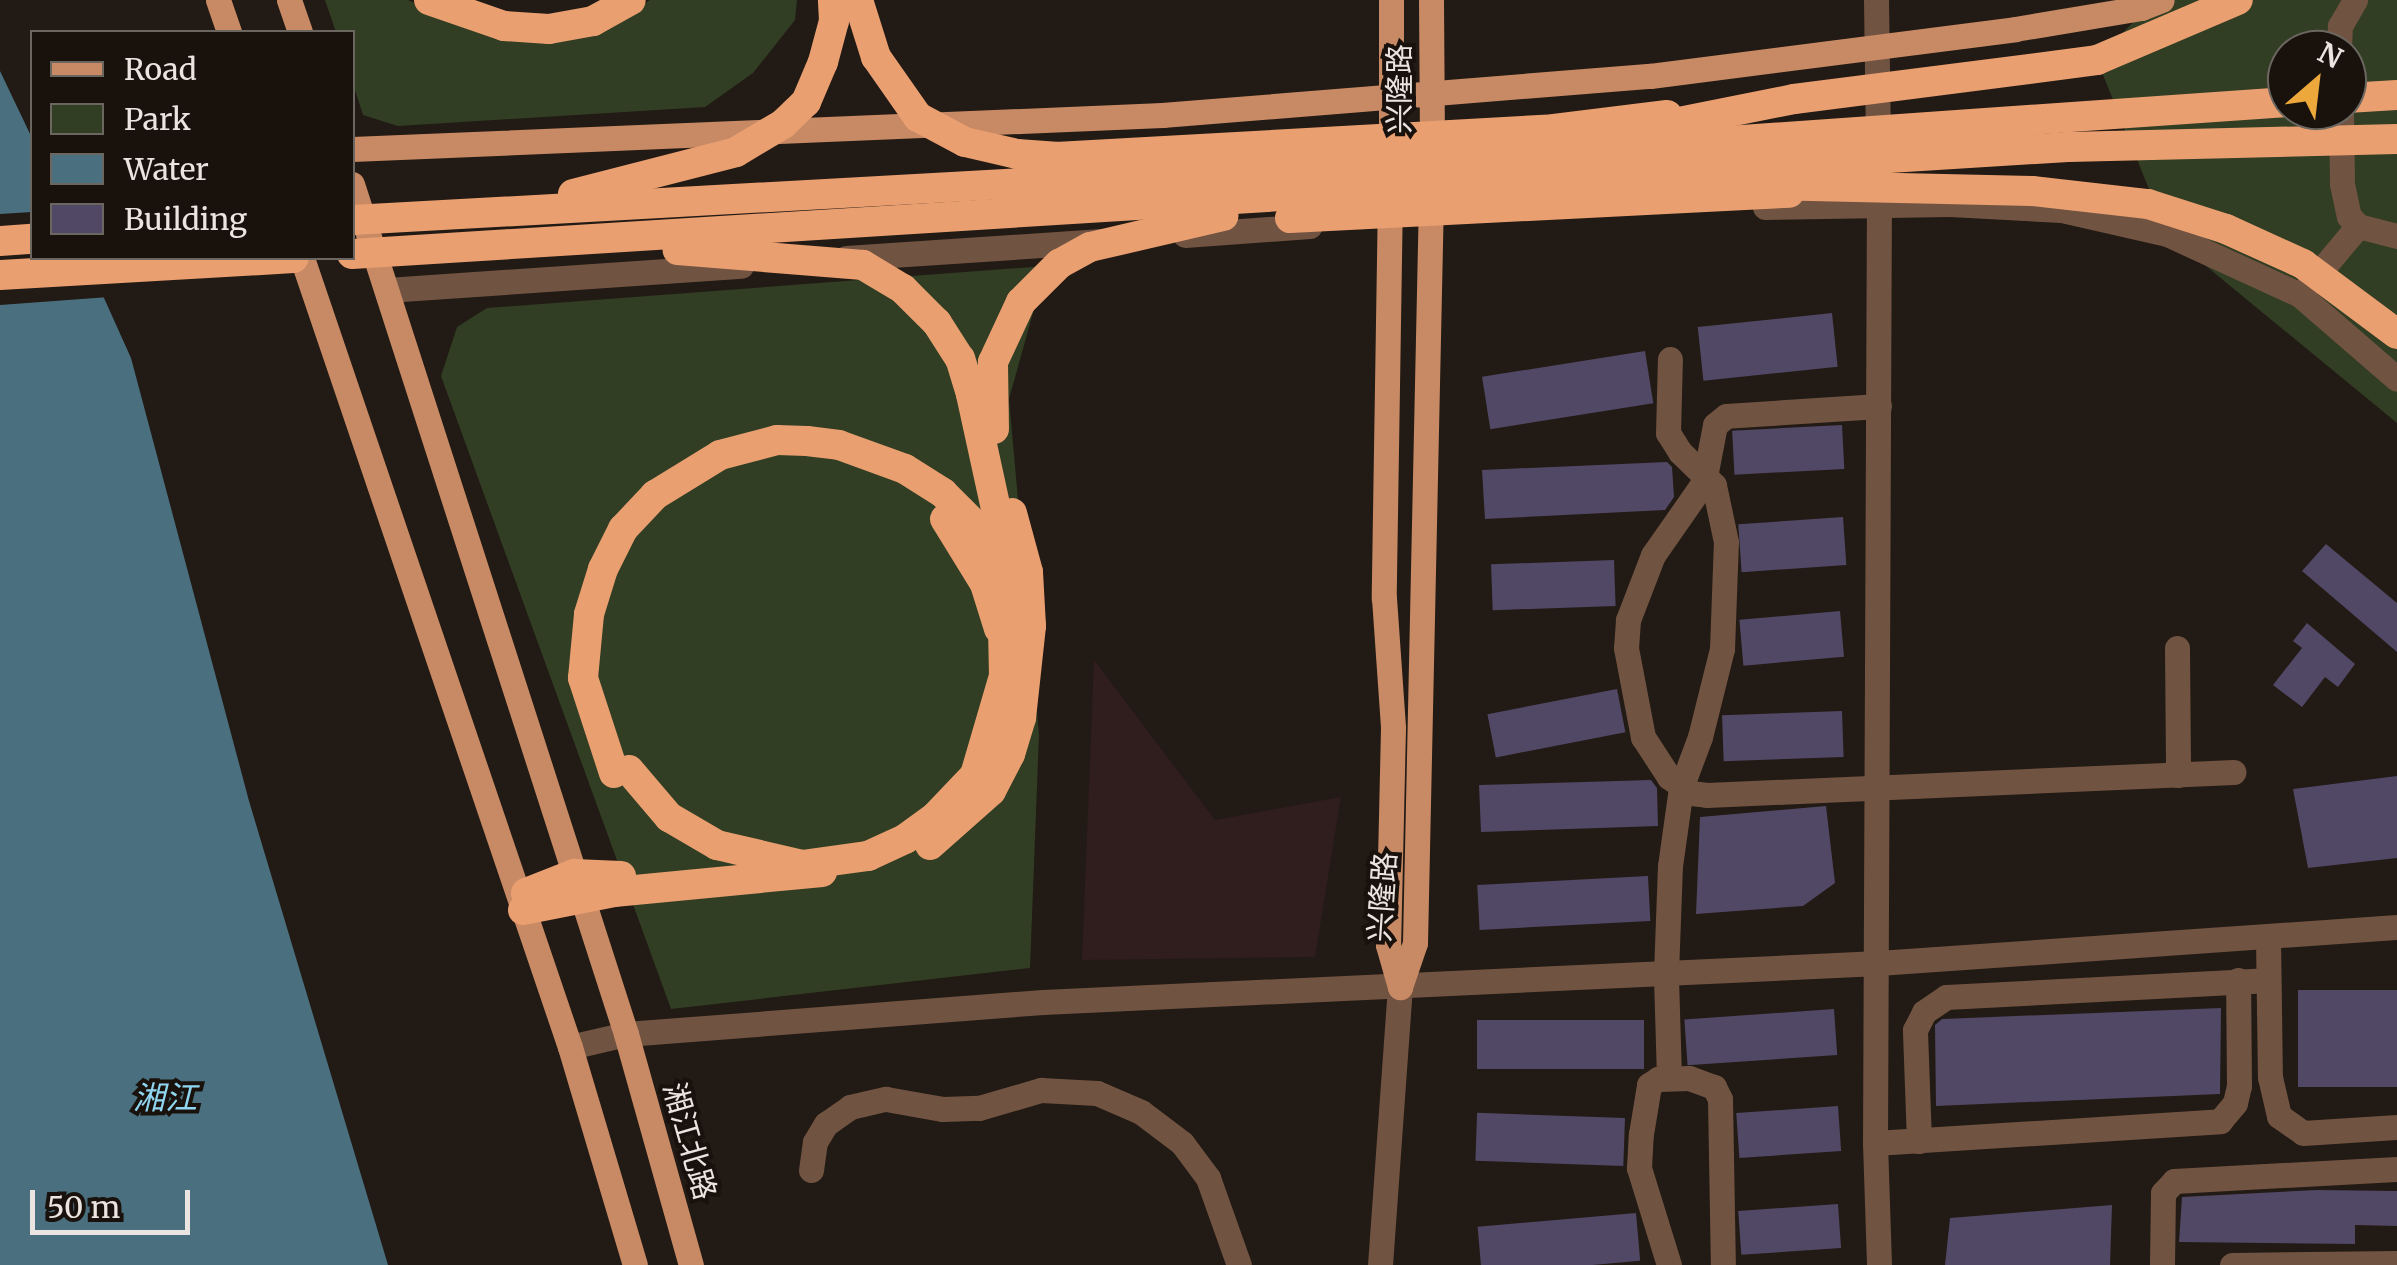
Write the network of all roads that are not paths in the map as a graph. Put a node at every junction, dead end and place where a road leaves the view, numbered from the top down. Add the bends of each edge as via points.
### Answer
1 (218, 0) edge
2 (289, 0) edge
3 (429, 0) edge
4 (454, 0) edge
5 (603, 0) edge
6 (631, 0) edge
7 (833, 0) edge
8 (858, 0) edge
9 (1391, 0) edge
10 (1432, 0) edge
11 (1876, 0) edge
12 (2162, 0) edge
13 (2238, 0) edge
14 (2355, 0) edge
15 (228, 30) edge
16 (299, 30) edge
17 (2340, 30) edge
18 (1876, 48) junction
19 (1432, 93) junction
20 (2397, 95) edge
21 (1392, 96) junction
22 (2367, 97) edge
23 (1794, 99) junction
24 (2267, 104) edge
25 (2341, 130) edge
26 (2397, 139) edge
27 (355, 150) edge
28 (1056, 157) junction
29 (1195, 170) junction
30 (1516, 170) junction
31 (1917, 186) junction
32 (355, 193) edge
33 (1314, 196) junction
34 (1879, 203) junction
35 (521, 210) junction
36 (1431, 218) junction
37 (355, 220) edge
38 (1390, 221) junction
39 (1187, 224) junction
40 (2358, 226) junction
41 (2397, 236) edge
42 (30, 239) edge
43 (0, 241) edge
44 (556, 242) junction
45 (355, 254) edge
46 (259, 260) edge
47 (303, 260) edge
48 (0, 275) edge
49 (387, 290) junction
50 (2300, 296) junction
51 (2397, 334) edge
52 (1670, 358) dead end
53 (2397, 379) edge
54 (1879, 406) junction
55 (1707, 474) junction
56 (2177, 648) dead end
57 (2233, 772) dead end
58 (2178, 774) junction
59 (1681, 788) junction
60 (1877, 788) junction
61 (835, 864) junction
62 (577, 885) junction
63 (520, 903) junction
64 (2397, 927) edge
65 (2268, 938) junction
66 (1878, 963) junction
67 (1666, 974) junction
68 (2238, 980) junction
69 (2266, 980) junction
70 (1400, 987) junction
71 (626, 1034) junction
72 (570, 1047) junction
73 (1669, 1078) junction
74 (2397, 1127) edge
75 (1919, 1140) junction
76 (1875, 1143) junction
77 (2397, 1169) edge
78 (810, 1170) dead end
79 (2397, 1263) edge
80 (635, 1265) edge
81 (690, 1265) edge
82 (1239, 1265) edge
83 (1380, 1265) edge
84 (1669, 1265) edge
85 (1723, 1265) edge
86 (1879, 1265) edge
87 (2162, 1265) edge
88 (2232, 1265) edge

1 - 15 main road
2 - 16 main road
3 - 6 highway via 504,26 549,28 593,20
4 - 5 highway via 493,12
7 - 35 highway, bridge via 823,62 806,102 783,124 736,152
8 - 28 highway, bridge via 876,57 918,117 966,142
9 - 21 main road, 兴隆路
10 - 19 main road, 兴隆路
11 - 18 street
12 - 18 main road
13 - 23 highway, bridge via 2097,60
14 - 17 street
18 - 19 main road via 1650,76
18 - 34 street
19 - 21 main road
19 - 36 main road, 兴隆路
20 - 22 highway
21 - 27 main road via 1162,114
21 - 38 main road, 兴隆路
23 - 28 highway, bridge via 1554,128
23 - 30 highway, bridge
24 - 30 highway, bridge
25 - 40 street via 2344,204
26 - 30 highway, bridge
28 - 29 highway, bridge
29 - 30 highway, bridge
29 - 35 highway, bridge
30 - 31 highway, bridge
30 - 33 highway, bridge
31 - 39 highway, bridge
31 - 51 highway, bridge via 2148,204 2303,264
32 - 49 main road, 湘江北路
33 - 39 highway, bridge
33 - 44 highway, bridge
34 - 36 street
34 - 50 street via 2062,210 2167,234
34 - 54 street
35 - 37 highway, bridge
36 - 38 street
36 - 70 main road, 兴隆路 via 1415,943
38 - 49 street
38 - 70 main road, 兴隆路 via 1388,946
39 - 61 highway, bridge via 1090,247 1059,264 1021,302 993,362 991,414 1028,572 1031,626 1021,718 991,791 926,848 873,875 781,879 705,858 645,814 614,773 583,678 589,614 623,529 655,494 688,472 720,455 777,440 839,445 905,469 975,525 1006,574 1014,614 1016,690 1007,728 985,781 938,826 892,855
40 - 41 street
40 - 50 street
42 - 43 highway
44 - 45 highway, bridge
44 - 61 highway, bridge via 863,265 904,289 960,359 1001,532 1004,676 975,774 905,839 868,856 802,865 717,845 669,817 629,770 600,698 596,658 606,594 643,525 672,494 754,459 848,459 898,480 953,528 998,623 1001,668 990,711 964,768 939,802 864,848
46 - 48 highway
47 - 63 main road
49 - 62 main road, 湘江北路
50 - 53 street
52 - 55 street via 1668,433
54 - 55 street via 1720,418
54 - 60 street
55 - 59 street via 1722,506 1726,542 1722,650
55 - 59 street via 1653,555 1628,620 1626,648 1642,737
56 - 58 street
57 - 58 street
58 - 60 street
59 - 60 street via 1707,795
59 - 67 street
60 - 66 street
61 - 62 highway
62 - 63 highway
62 - 71 main road, 湘江北路
63 - 72 main road
64 - 65 street
65 - 66 street
65 - 69 street
66 - 67 street
66 - 76 street
67 - 70 street
67 - 73 street
68 - 69 street
68 - 75 street via 2238,1086 2220,1121
68 - 75 street via 1955,994 1935,1002 1915,1030
69 - 74 street via 2273,1098 2288,1126 2303,1133
70 - 71 street via 1043,1002
70 - 83 street
71 - 72 street
71 - 81 main road, 湘江北路
72 - 80 main road
73 - 84 street via 1650,1085 1639,1168
73 - 85 street via 1700,1079 1714,1086 1720,1100
75 - 76 street
76 - 86 street
77 - 87 street via 2174,1182 2163,1194
78 - 82 street via 826,1124 850,1106 886,1100 979,1108 1041,1090 1096,1093 1142,1112 1182,1143 1208,1178
79 - 88 street

